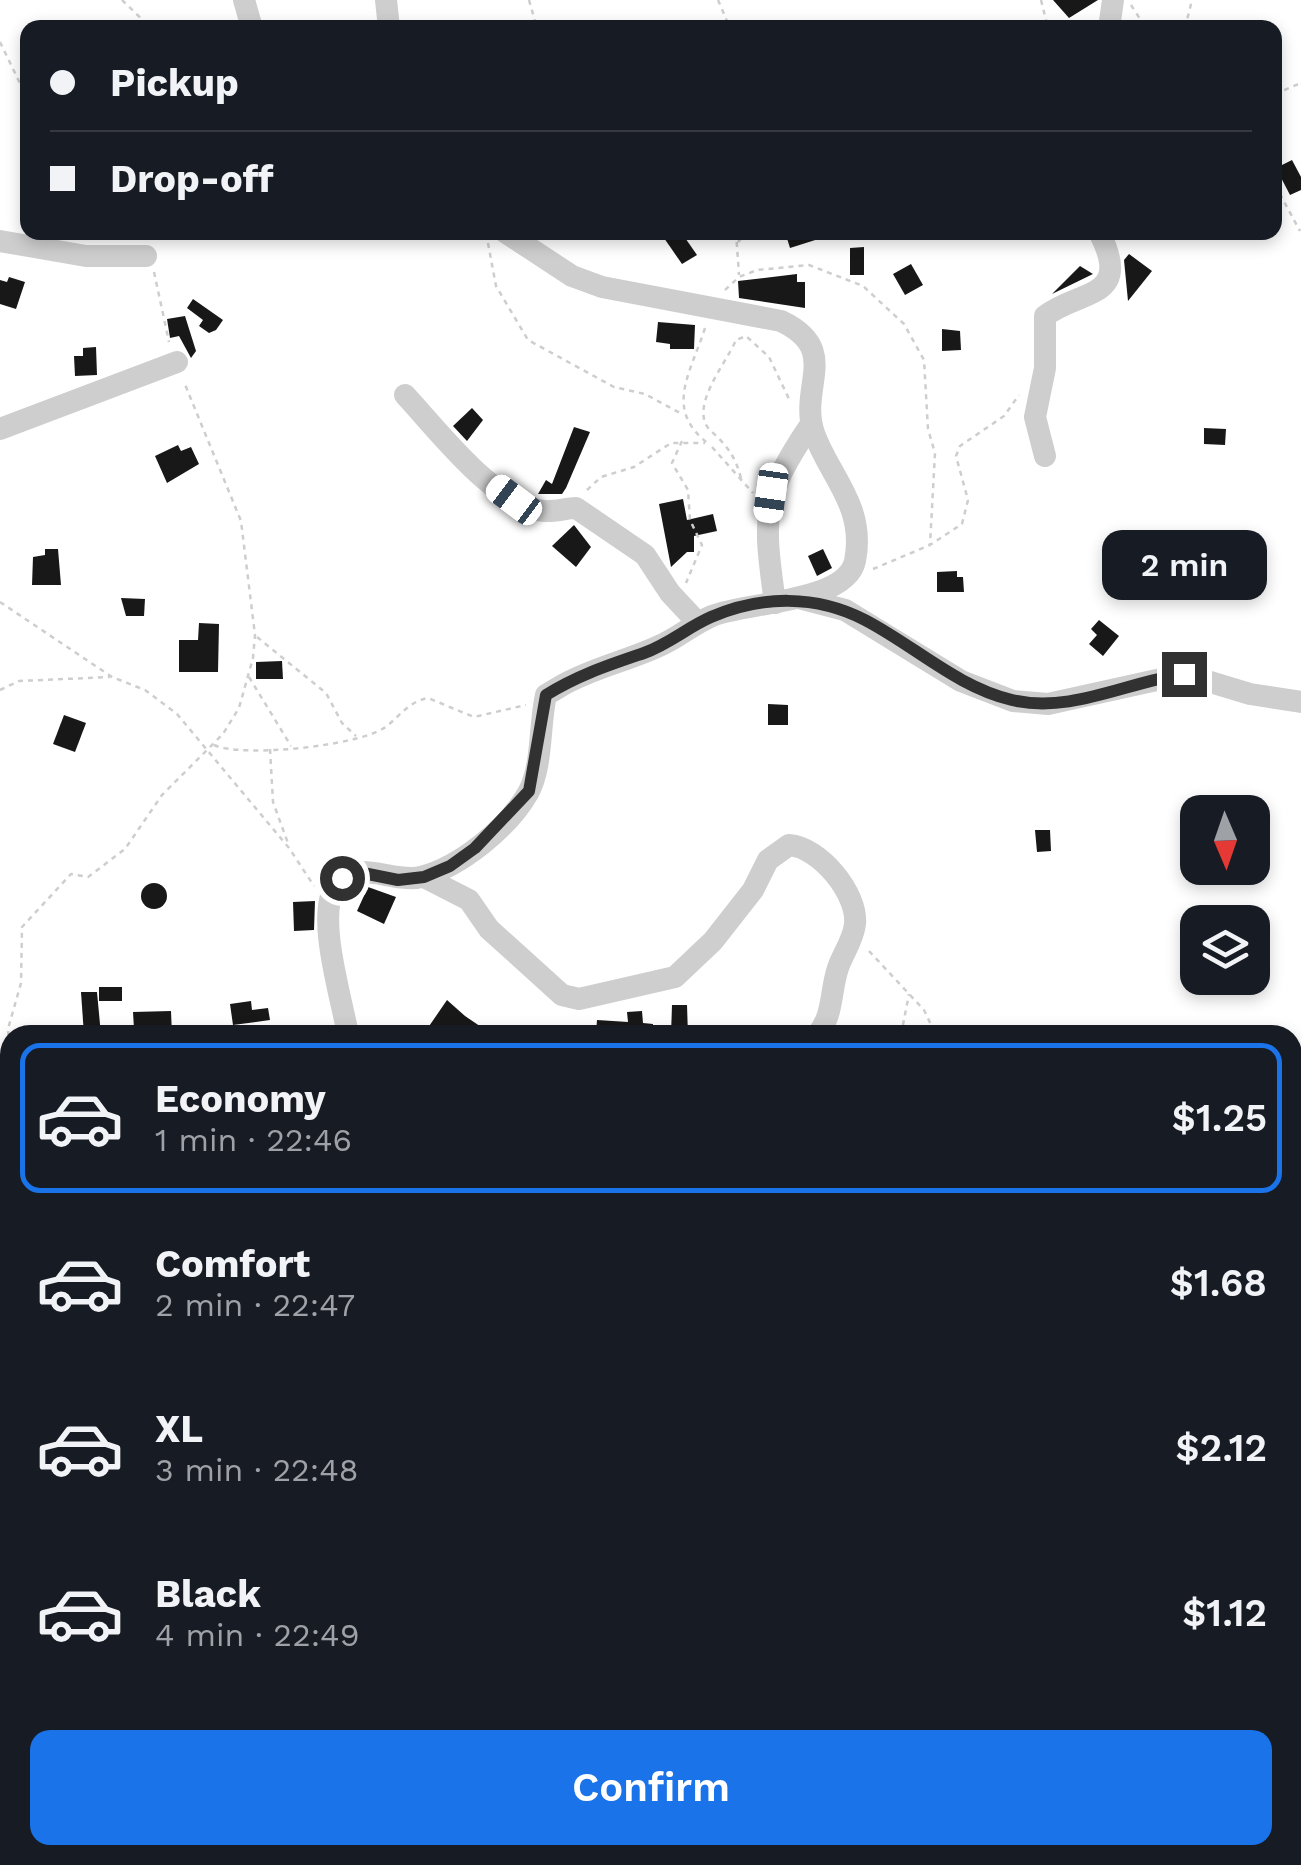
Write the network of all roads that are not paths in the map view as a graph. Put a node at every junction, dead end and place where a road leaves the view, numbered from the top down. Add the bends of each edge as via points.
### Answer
1 (517, 240) edge
2 (1103, 240) edge
3 (0, 241) edge
4 (146, 256) road end
5 (176, 362) road end
6 (405, 395) dead end
7 (811, 424) junction
8 (0, 429) edge
9 (1046, 456) dead end
10 (785, 600) junction
11 (698, 624) junction
12 (1301, 702) edge
13 (424, 877) junction
14 (346, 1025) edge
15 (823, 1025) edge

1 - 7 street via 602,288 800,330 815,356
2 - 9 street via 1109,277 1045,316 1046,368 1034,416
3 - 4 street via 86,256
5 - 8 street
6 - 11 street via 514,500 547,512 576,508 645,555
7 - 10 street via 779,474 768,515
7 - 10 street via 851,509 856,549 850,574
10 - 11 street via 728,610
10 - 12 street via 845,610 962,681 1014,701 1048,704 1184,674
11 - 13 street via 546,695 529,791 460,860
13 - 14 street via 349,872 336,883 327,910
13 - 15 street via 469,900 489,930 570,999 675,976 754,890 768,860 789,845 816,855 853,904 853,936 836,971

